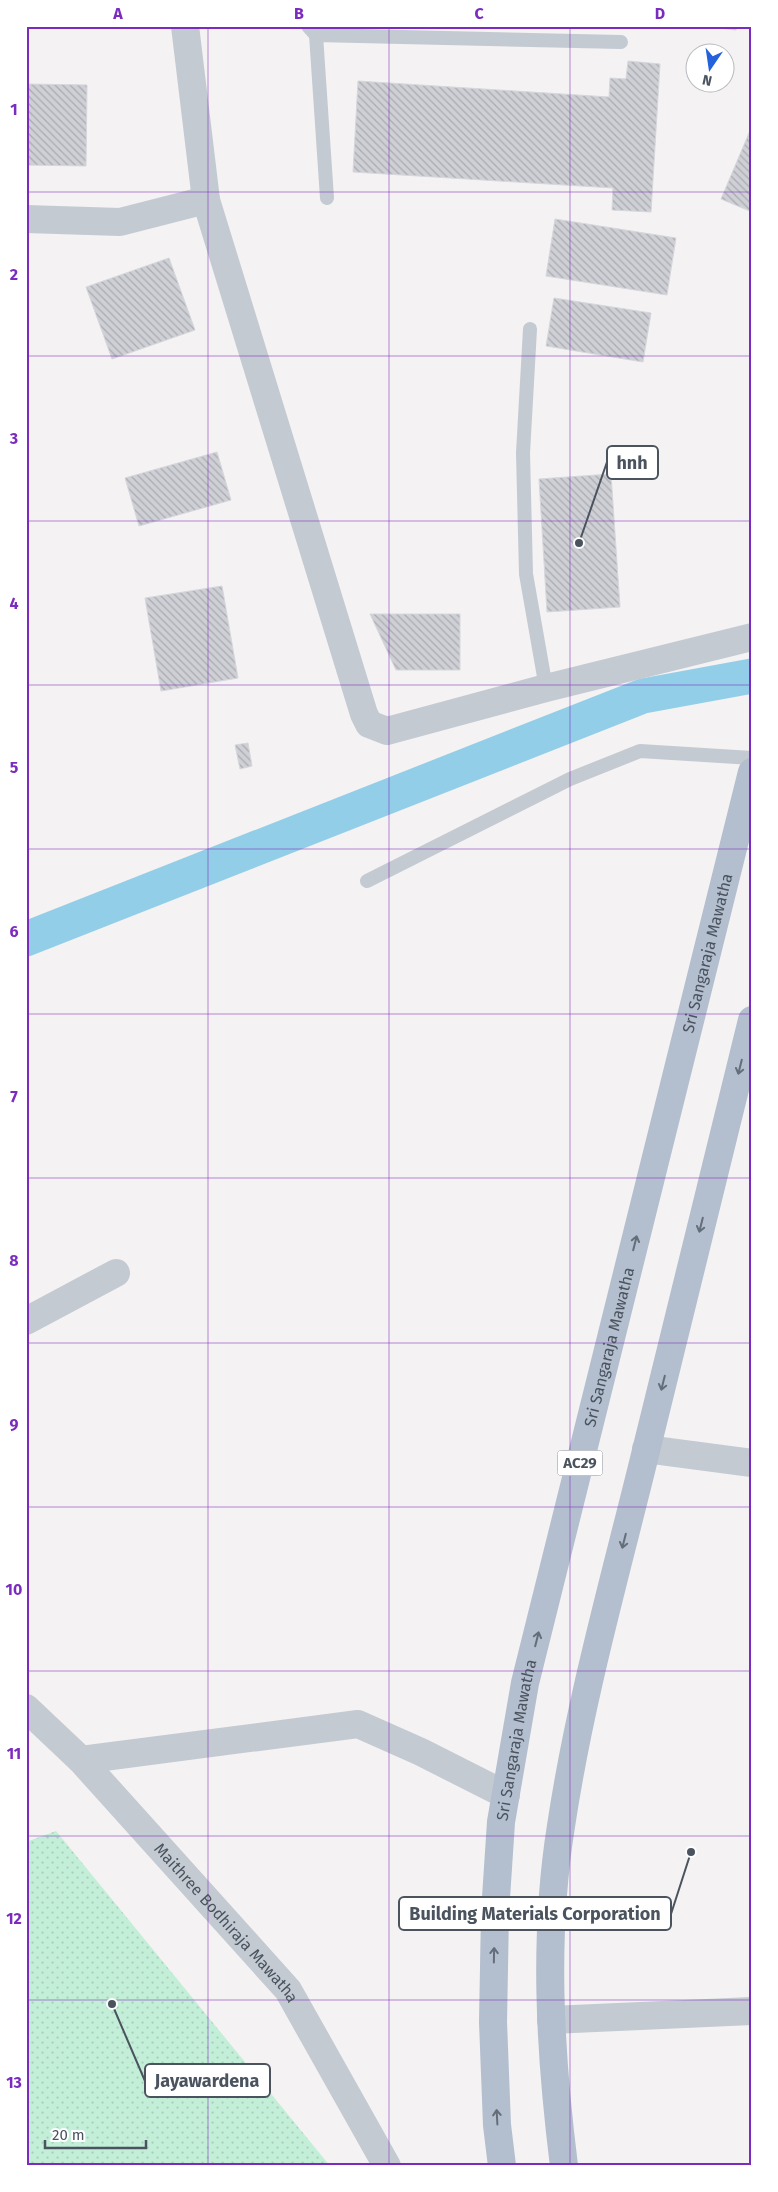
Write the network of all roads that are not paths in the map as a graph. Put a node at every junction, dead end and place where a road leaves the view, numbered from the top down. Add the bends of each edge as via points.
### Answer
1 (185, 26) edge
2 (312, 31) edge
3 (621, 42) dead end
4 (327, 198) dead end
5 (206, 200) junction
6 (26, 219) edge
7 (530, 329) dead end
8 (752, 637) edge
9 (546, 688) junction
10 (752, 758) edge
11 (752, 772) edge
12 (367, 881) dead end
13 (752, 1020) edge
14 (116, 1273) dead end
15 (26, 1321) edge
16 (646, 1449) junction
17 (752, 1463) edge
18 (31, 1718) edge
19 (82, 1760) junction
20 (506, 1795) junction
21 (752, 2011) edge
22 (551, 2020) junction
23 (387, 2166) edge
24 (502, 2166) edge
25 (564, 2166) edge

1 - 5 street
2 - 3 lane
2 - 4 lane
5 - 6 street via 120,222
5 - 9 street via 369,724 387,731
7 - 9 lane via 523,453 526,574
8 - 9 street
10 - 12 lane via 640,751 570,779
20 -> 11 main road, Sri Sangaraja Mawatha / AC29 via 525,1683
13 -> 16 main road
14 - 15 street
16 - 17 street
16 -> 22 main road via 586,1694 560,1827 552,1915
18 - 19 street, Maithree Bodhiraja Mawatha
19 - 20 street via 358,1724
19 - 23 street, Maithree Bodhiraja Mawatha via 288,1990
24 -> 20 main road, Sri Sangaraja Mawatha / AC29 via 493,2022 496,1896
21 - 22 street
22 - 25 main road

